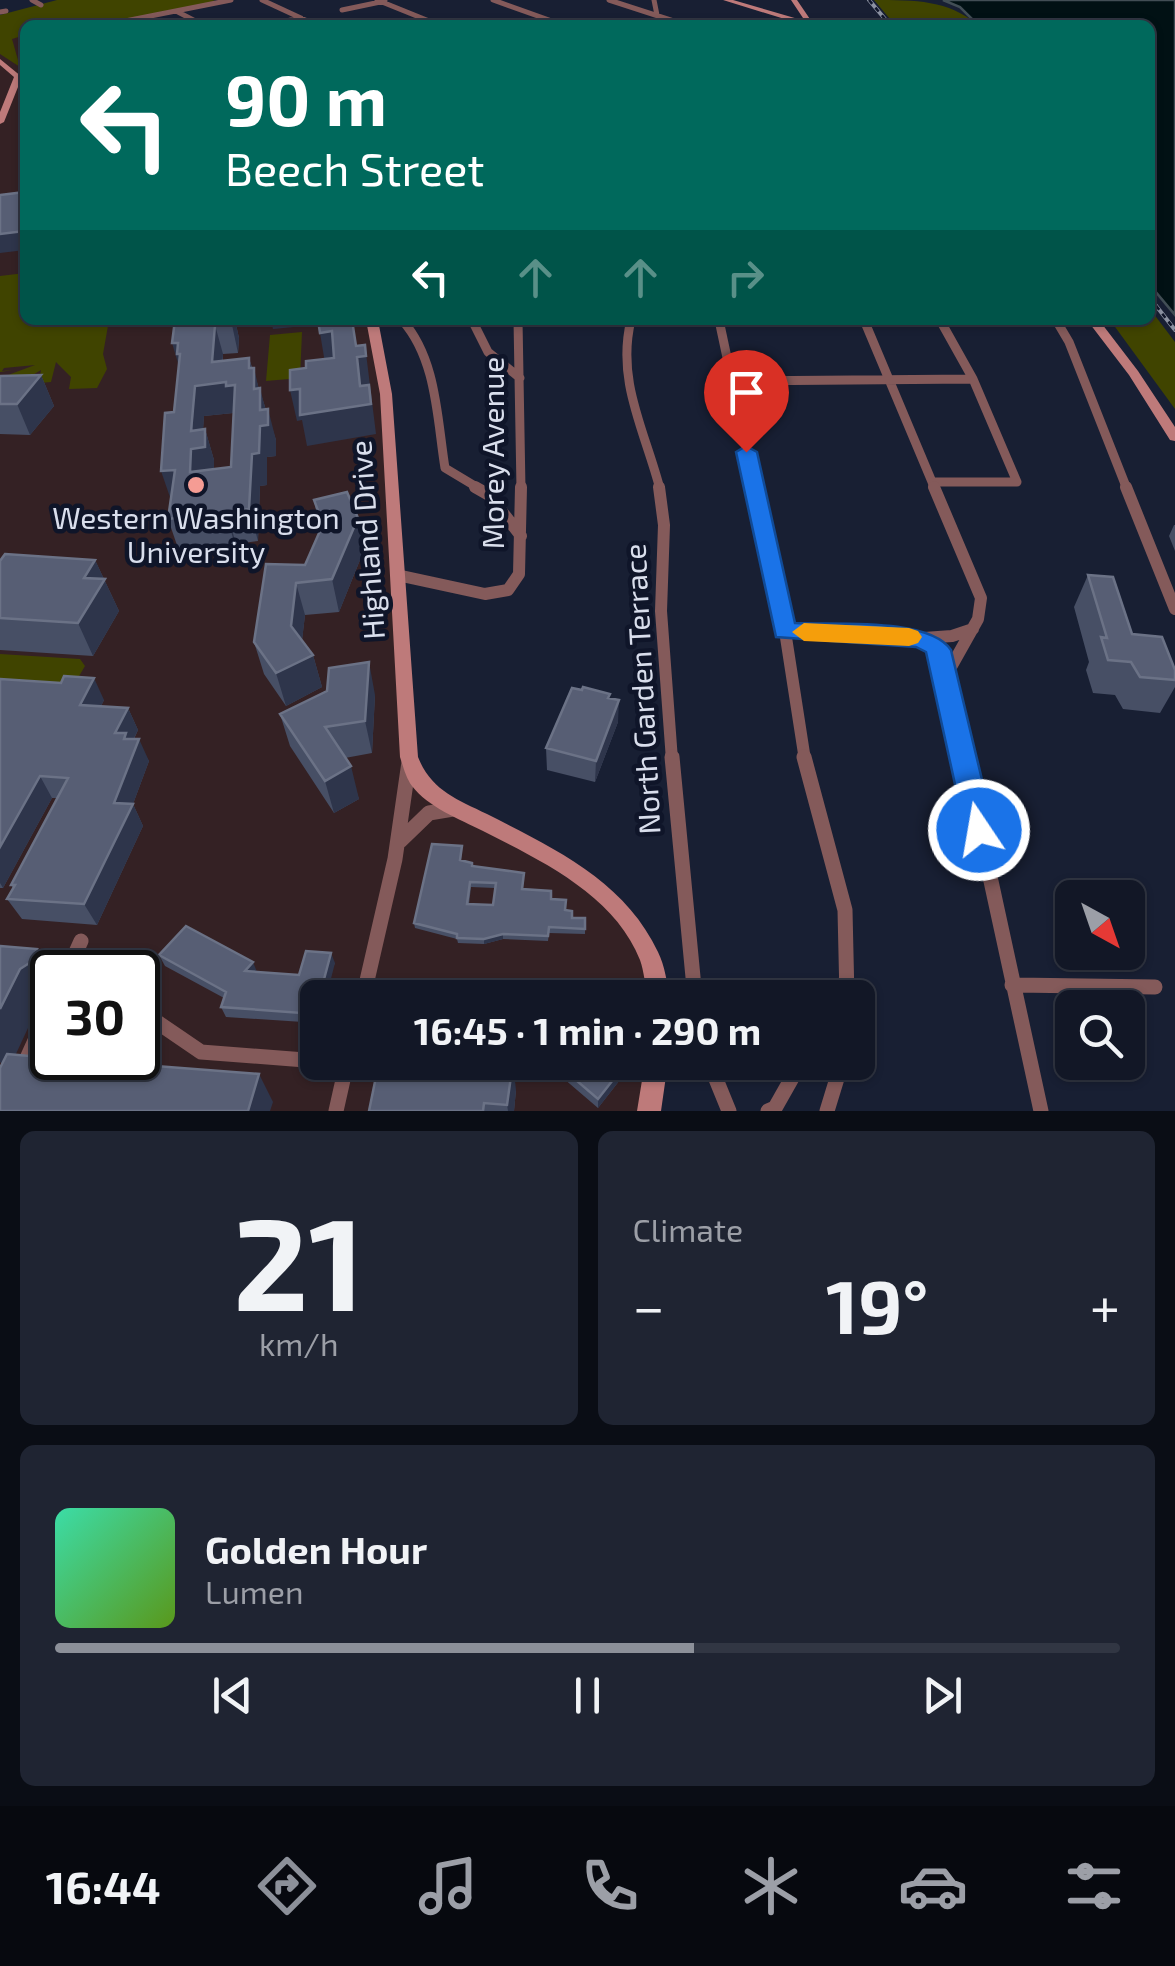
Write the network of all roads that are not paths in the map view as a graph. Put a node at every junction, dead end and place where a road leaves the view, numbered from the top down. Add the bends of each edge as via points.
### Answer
1 (32, 0) edge
2 (231, 0) edge
3 (262, 0) edge
4 (382, 0) edge
5 (493, 0) edge
6 (609, 0) edge
7 (654, 0) edge
8 (726, 0) edge
9 (41, 5) dead end
10 (342, 10) dead end
11 (175, 11) junction
12 (657, 16) junction
13 (300, 18) junction
14 (130, 20) edge
15 (193, 20) edge
16 (290, 20) edge
17 (305, 20) edge
18 (428, 20) edge
19 (549, 20) edge
20 (657, 20) edge
21 (670, 20) edge
22 (794, 20) edge
23 (0, 64) edge
24 (0, 102) edge
25 (0, 122) edge
26 (373, 325) edge
27 (409, 325) edge
28 (474, 325) edge
29 (518, 325) edge
30 (628, 325) edge
31 (721, 325) edge
32 (866, 325) edge
33 (943, 325) edge
34 (1058, 325) edge
35 (1097, 325) edge
36 (520, 378) junction
37 (973, 379) junction
38 (890, 380) junction
39 (731, 381) junction
40 (1175, 437) edge
41 (932, 482) junction
42 (520, 536) junction
43 (397, 575) junction
44 (1175, 608) edge
45 (973, 629) junction
46 (785, 631) junction
47 (920, 638) junction
48 (946, 676) junction
49 (409, 757) junction
50 (458, 810) junction
51 (397, 844) junction
52 (81, 941) dead end
53 (79, 950) edge
54 (0, 960) edge
55 (30, 964) edge
56 (367, 980) edge
57 (658, 980) edge
58 (694, 980) edge
59 (847, 980) edge
60 (1012, 985) junction
61 (1155, 988) dead end
62 (160, 1023) edge
63 (30, 1050) edge
64 (300, 1060) edge
65 (343, 1080) edge
66 (653, 1080) edge
67 (716, 1080) edge
68 (791, 1080) edge
69 (836, 1080) edge
70 (12, 1089) edge
71 (336, 1111) edge
72 (649, 1111) edge
73 (729, 1111) edge
74 (768, 1111) edge
75 (827, 1111) edge
76 (1041, 1111) edge

1 - 9 street
2 - 11 street
3 - 13 street
4 - 10 street
4 - 18 street
5 - 19 street
6 - 12 street
7 - 12 street
8 - 22 street
11 - 14 street
11 - 15 street
12 - 20 street
12 - 21 street
13 - 16 street
13 - 17 street
23 - 24 street via 10,80
23 - 25 street via 18,80
26 - 43 street, Highland Drive via 386,394
27 - 42 street via 428,371 445,468 489,494
28 - 36 street via 488,352
29 - 36 street, Morey Avenue
30 - 58 street, North Garden Terrace via 629,382 662,498 661,614
31 - 39 street
32 - 38 street
33 - 37 street
34 - 44 street
35 - 40 street
36 - 42 street, Morey Avenue
37 - 38 street
37 - 41 street via 1017,482
38 - 39 street
38 - 41 street
39 - 46 street
41 - 45 street via 981,598
42 - 43 street, Morey Avenue via 518,574 508,590 485,594
43 - 49 street, Highland Drive
45 - 47 street
45 - 48 street
46 - 47 street
46 - 59 street via 800,742 845,910
47 - 48 street via 940,651
48 - 60 street
49 - 50 street via 428,791
49 - 51 street
50 - 51 street via 435,808
50 - 57 street via 602,889 642,941
51 - 56 street
52 - 53 street
54 - 55 street
60 - 61 street
60 - 76 street
62 - 64 street via 202,1052
63 - 70 street
65 - 71 street
66 - 72 street
67 - 73 street
68 - 74 street
69 - 75 street

